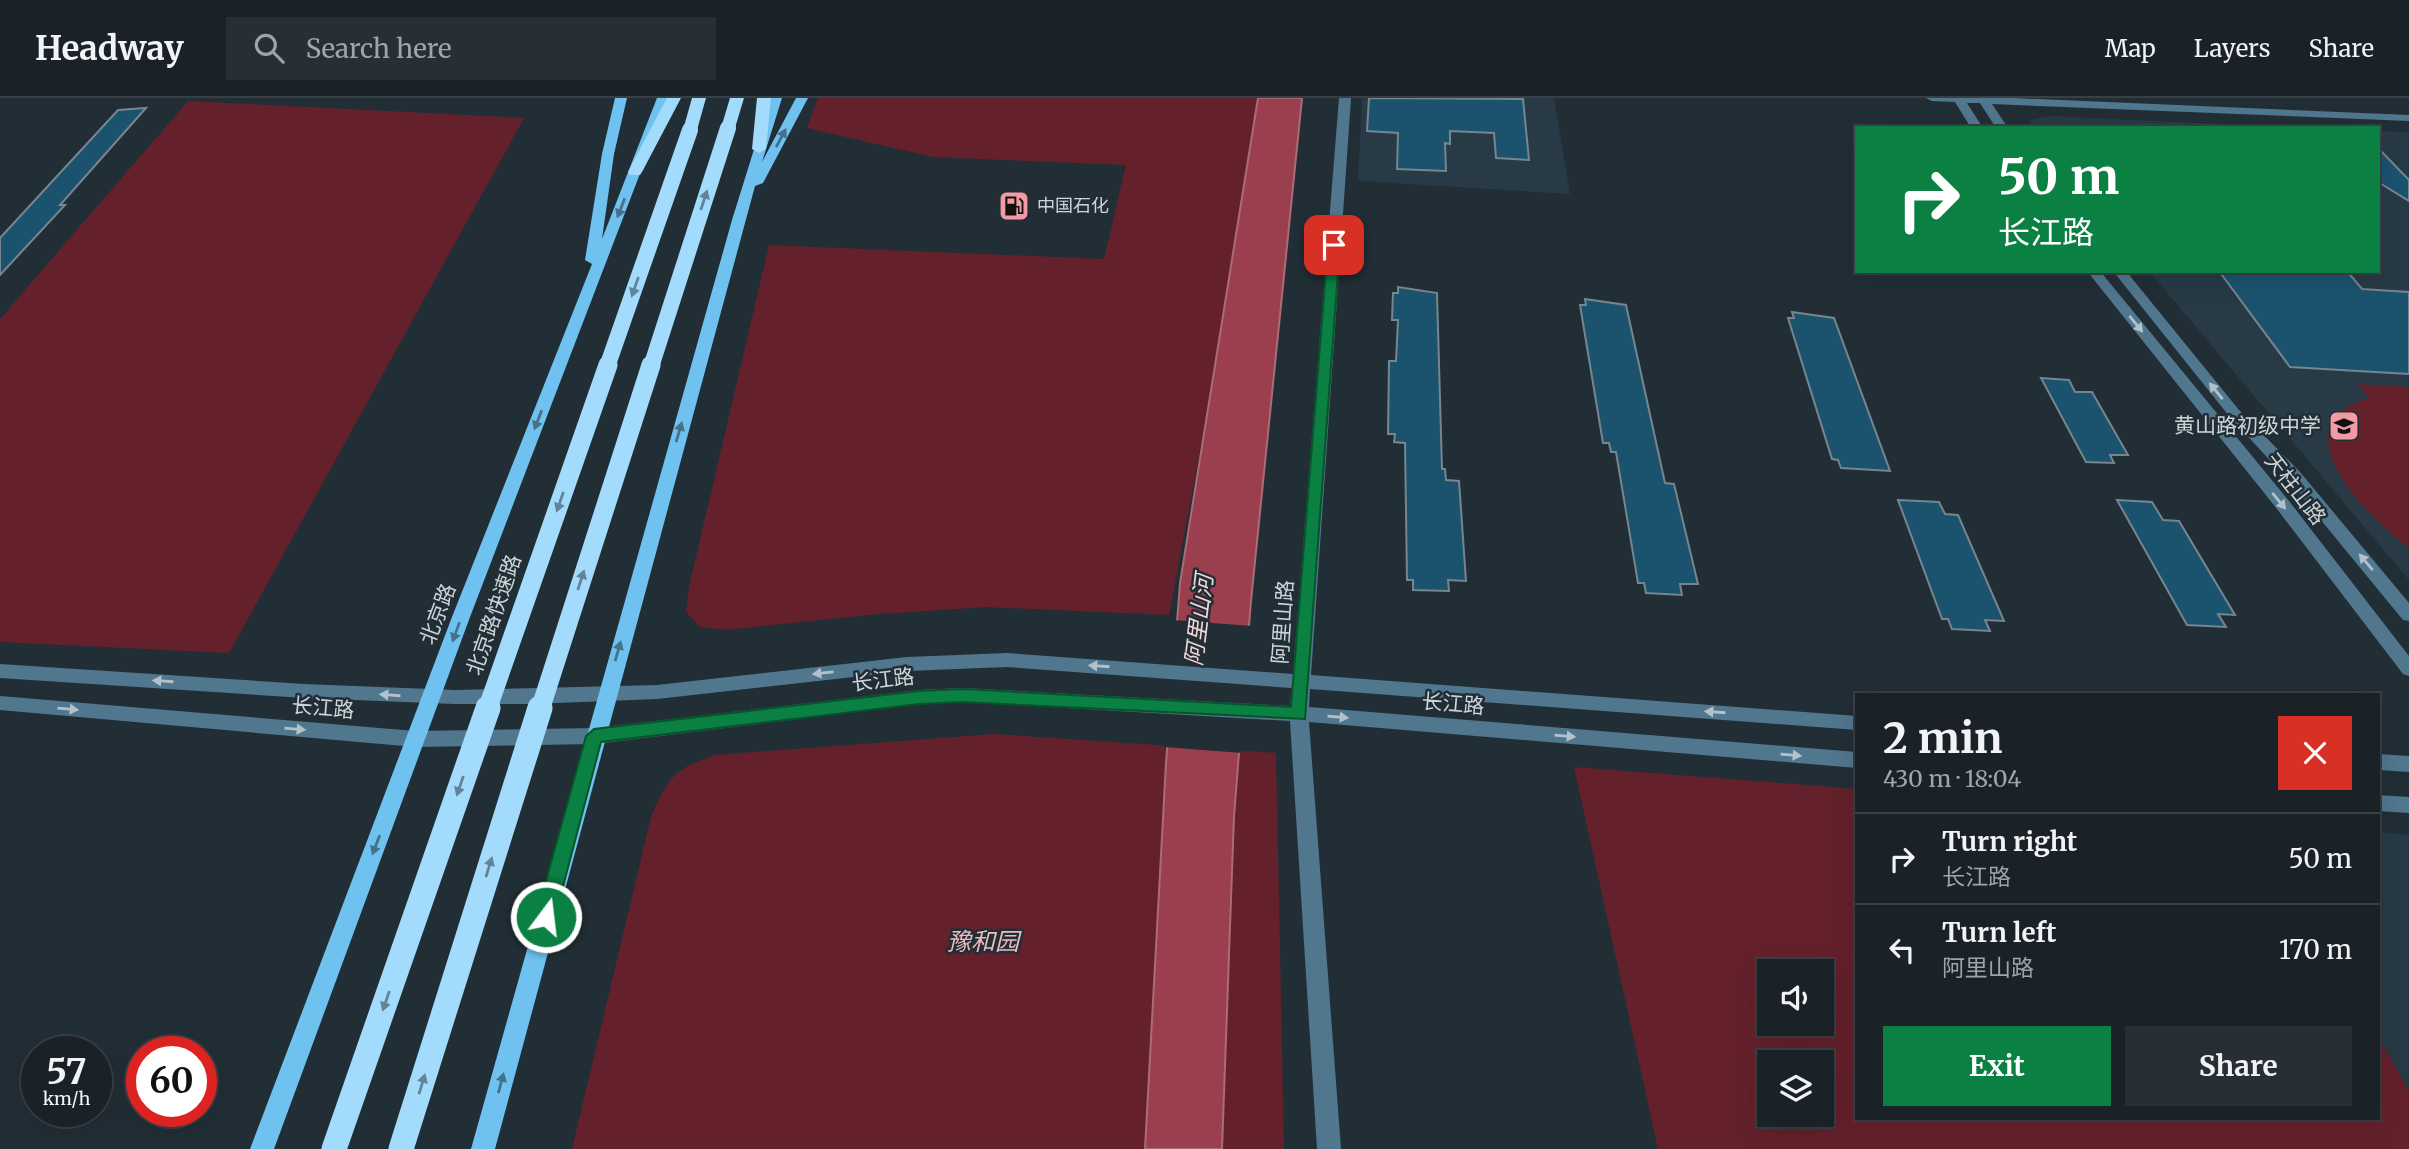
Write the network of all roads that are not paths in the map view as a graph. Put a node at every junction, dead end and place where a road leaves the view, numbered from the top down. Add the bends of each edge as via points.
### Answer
1 (621, 98) edge
2 (663, 98) edge
3 (674, 98) edge
4 (699, 98) edge
5 (737, 98) edge
6 (764, 98) edge
7 (776, 98) edge
8 (802, 98) edge
9 (1345, 98) edge
10 (1932, 98) edge
11 (2092, 98) edge
12 (1958, 99) edge
13 (1983, 99) edge
14 (2409, 111) edge
15 (2409, 118) edge
16 (1976, 126) edge
17 (2001, 126) edge
18 (759, 149) junction
19 (635, 173) junction
20 (738, 220) junction
21 (2095, 273) edge
22 (2121, 273) edge
23 (586, 298) junction
24 (2409, 615) edge
25 (2409, 669) edge
26 (0, 671) edge
27 (1302, 680) junction
28 (605, 695) junction
29 (431, 698) junction
30 (0, 704) edge
31 (1299, 714) junction
32 (1855, 723) edge
33 (594, 736) junction
34 (415, 739) junction
35 (1855, 760) edge
36 (2380, 762) edge
37 (2409, 764) edge
38 (2380, 803) edge
39 (2409, 805) edge
40 (262, 1149) edge
41 (334, 1149) edge
42 (401, 1149) edge
43 (483, 1149) edge
44 (1329, 1149) edge

1 - 23 main road
2 - 19 main road, 北京路
3 - 19 highway
4 -> 41 highway, 北京路快速路, bridge
42 -> 5 highway, bridge
6 - 18 highway
7 - 18 main road
20 -> 8 main road
9 - 27 street, 阿里山路
10 - 12 street
11 - 14 street
12 - 13 street
12 - 16 street
13 - 15 street
13 - 17 street
18 - 20 main road
19 -> 23 main road, 北京路
28 -> 20 main road
21 -> 25 street, 天柱山路
24 -> 22 street, 天柱山路 via 2294,476 2234,413
23 -> 29 main road, 北京路
29 -> 26 street, 长江路
27 -> 28 street, 长江路 via 949,660
27 - 31 street, 阿里山路
32 -> 27 street, 长江路
28 - 29 street, 长江路
28 - 33 main road
29 - 34 main road, 北京路
30 -> 34 street, 长江路
31 - 33 street, 长江路 via 954,695
31 -> 35 street, 长江路
31 - 44 street, 阿里山路
33 - 34 street, 长江路
43 -> 33 main road
34 -> 40 main road, 北京路
36 - 37 street
38 - 39 street

